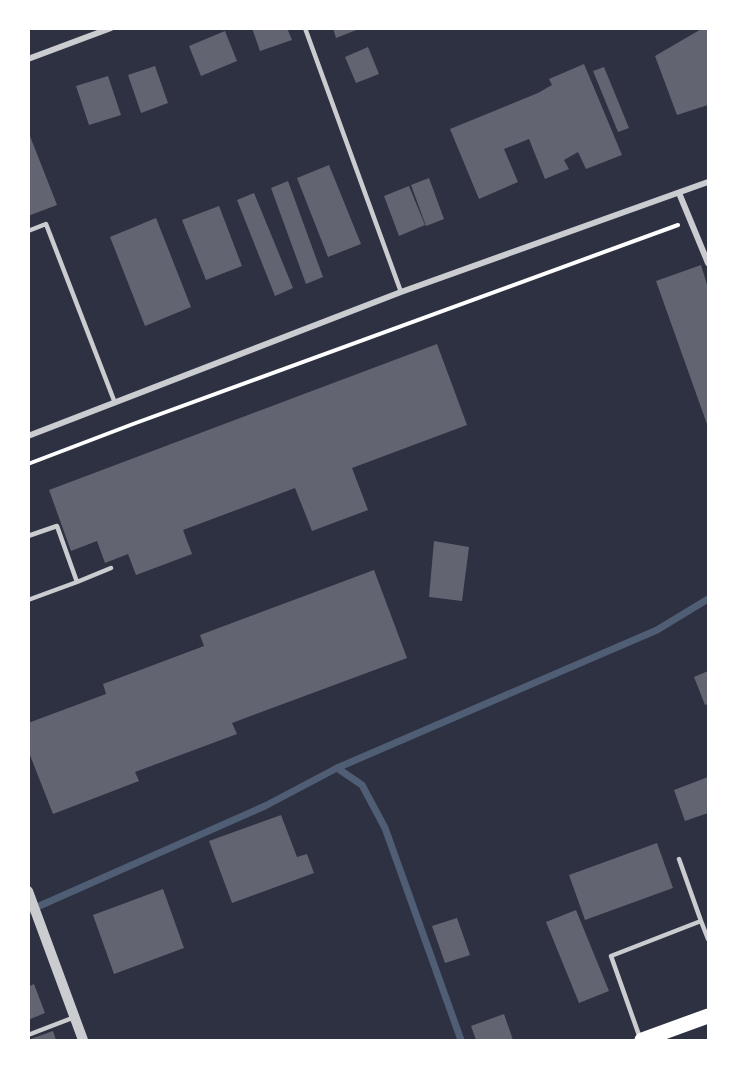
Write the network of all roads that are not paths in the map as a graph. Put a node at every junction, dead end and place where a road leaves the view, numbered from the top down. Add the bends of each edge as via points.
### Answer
1 (111, 28) edge
2 (305, 28) edge
3 (28, 59) edge
4 (708, 182) edge
5 (679, 193) junction
6 (28, 231) edge
7 (708, 263) edge
8 (401, 292) junction
9 (115, 403) junction
10 (28, 436) edge
11 (28, 536) edge
12 (111, 568) dead end
13 (77, 582) junction
14 (28, 600) edge
15 (679, 859) dead end
16 (28, 891) edge
17 (701, 921) junction
18 (708, 939) edge
19 (708, 1016) edge
20 (75, 1017) junction
21 (28, 1035) edge
22 (83, 1041) edge
23 (641, 1041) edge

1 - 3 street
2 - 8 lane
4 - 5 street
5 - 7 street
5 - 8 street
6 - 9 lane via 46,224
8 - 9 street
9 - 10 street
11 - 13 lane via 57,526
12 - 13 lane
13 - 14 lane
15 - 17 lane
16 - 20 street
17 - 18 lane
17 - 23 lane via 611,956
19 - 23 main road
20 - 21 lane
20 - 22 street

